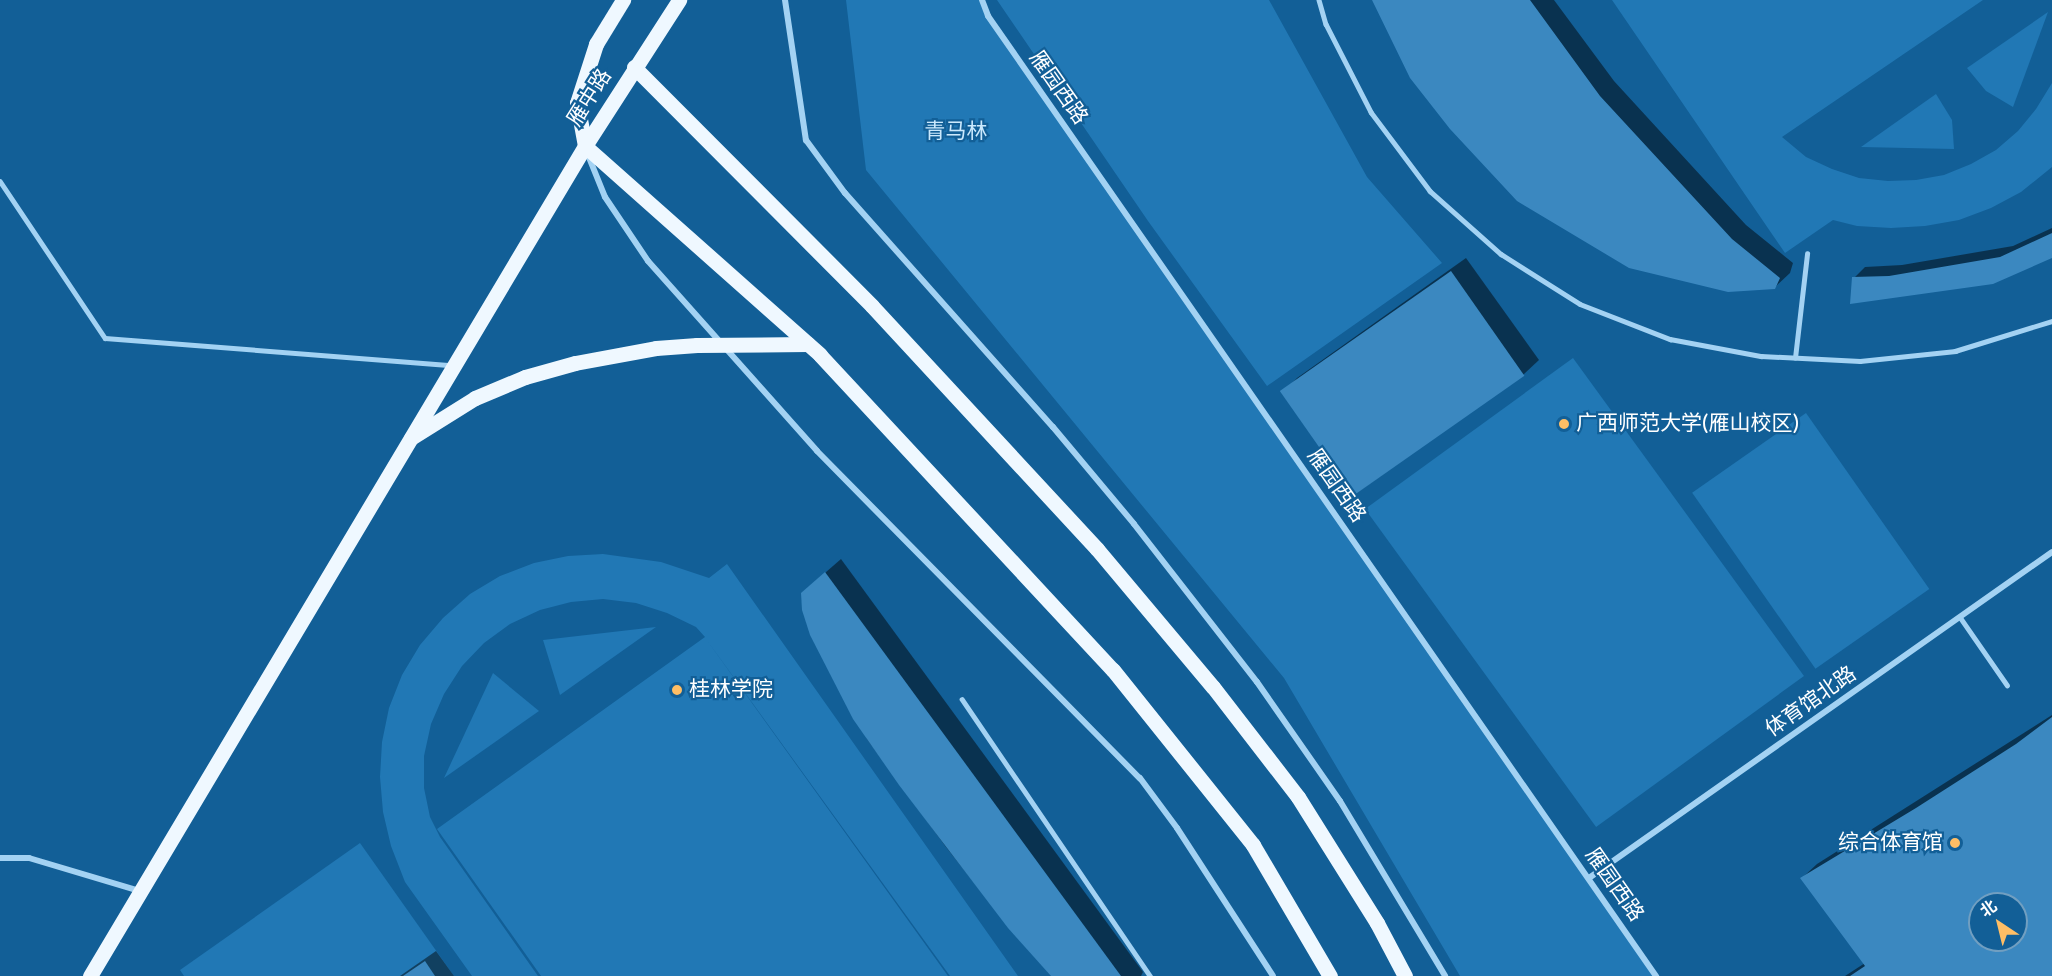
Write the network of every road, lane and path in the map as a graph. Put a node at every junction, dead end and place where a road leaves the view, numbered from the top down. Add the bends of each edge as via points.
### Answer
1 (623, 0) edge
2 (679, 0) edge
3 (785, 0) edge
4 (982, 0) edge
5 (1318, 0) edge
6 (634, 67) junction
7 (585, 146) junction
8 (0, 181) edge
9 (1808, 254) dead end
10 (2052, 321) edge
11 (807, 344) junction
12 (722, 345) junction
13 (1795, 358) junction
14 (454, 366) junction
15 (408, 440) junction
16 (2052, 552) edge
17 (1960, 617) junction
18 (2007, 685) dead end
19 (962, 699) dead end
20 (0, 858) edge
21 (1589, 878) junction
22 (140, 891) junction
23 (90, 976) edge
24 (1150, 976) edge
25 (1273, 976) edge
26 (1330, 976) edge
27 (1405, 976) edge
28 (1445, 976) edge
29 (1656, 976) edge

1 - 7 main road, 雁中路 via 596,44 577,103
2 - 6 main road, 雁中路
3 - 28 street via 806,140 845,193 1134,524 1257,682 1340,801
4 - 21 street, 雁园西路 via 988,16
5 - 13 lane via 1326,24 1371,112 1430,191 1501,254 1580,304 1670,339 1761,357
6 - 7 main road, 雁中路
6 - 27 main road via 872,306 1097,549 1213,687 1298,797 1377,923
7 - 11 main road
7 - 12 street via 605,197 618,218 648,261
7 - 14 main road
8 - 14 lane via 105,338
9 - 13 lane
10 - 13 lane via 1955,351 1860,361
11 - 12 main road
11 - 26 main road via 1113,670 1253,845
12 - 15 main road via 656,348 525,377 475,398
12 - 25 street via 817,451 1140,778 1178,828
14 - 15 main road
15 - 22 main road
16 - 17 street, 体育馆北路
17 - 18 lane
17 - 21 street, 体育馆北路
19 - 24 lane
20 - 22 street via 29,858
21 - 29 street, 雁园西路
22 - 23 main road

